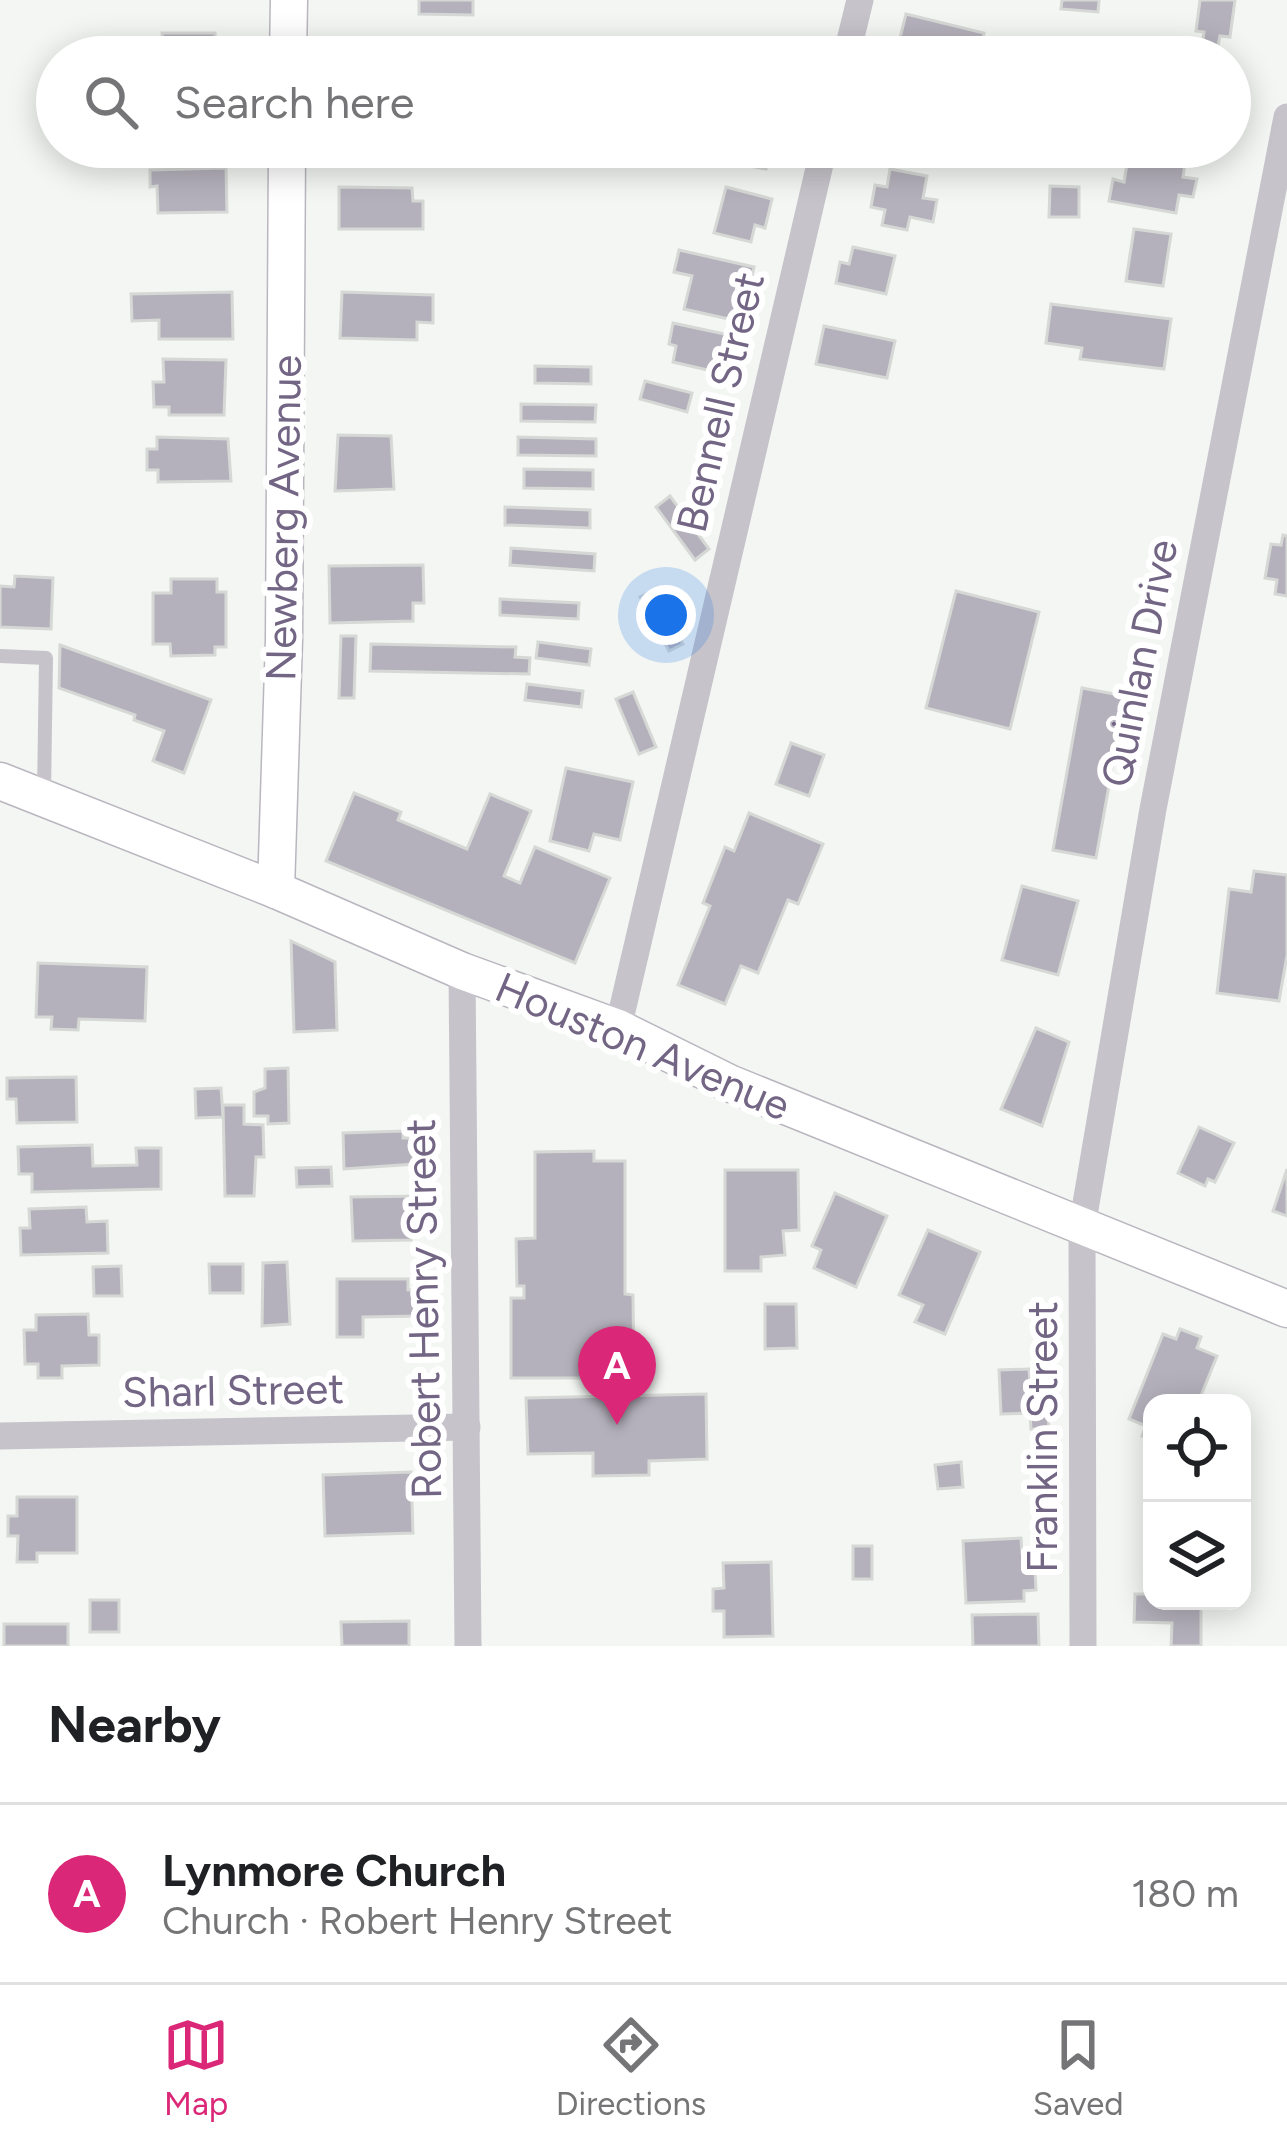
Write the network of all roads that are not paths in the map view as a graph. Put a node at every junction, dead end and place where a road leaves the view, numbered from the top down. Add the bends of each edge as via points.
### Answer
1 (289, 0) edge
2 (860, 0) edge
3 (288, 36) edge
4 (851, 36) edge
5 (1287, 117) edge
6 (287, 168) edge
7 (819, 168) edge
8 (0, 656) edge
9 (0, 781) edge
10 (44, 798) junction
11 (276, 890) junction
12 (462, 971) junction
13 (618, 1028) junction
14 (1082, 1227) junction
15 (1287, 1309) edge
16 (467, 1427) junction
17 (0, 1436) edge
18 (468, 1646) edge
19 (1083, 1646) edge

1 - 3 street
2 - 4 street
5 - 14 street, Quinlan Drive
6 - 11 street, Newberg Avenue
7 - 13 street, Bennell Street
8 - 10 lane via 46,658
9 - 10 street, Houston Avenue
10 - 11 street, Houston Avenue
11 - 12 street, Houston Avenue
12 - 13 street, Houston Avenue
12 - 16 street, Robert Henry Street
13 - 14 street, Houston Avenue via 729,1083
14 - 15 street, Houston Avenue
14 - 19 street, Franklin Street
16 - 17 street, Sharl Street
16 - 18 street, Robert Henry Street

